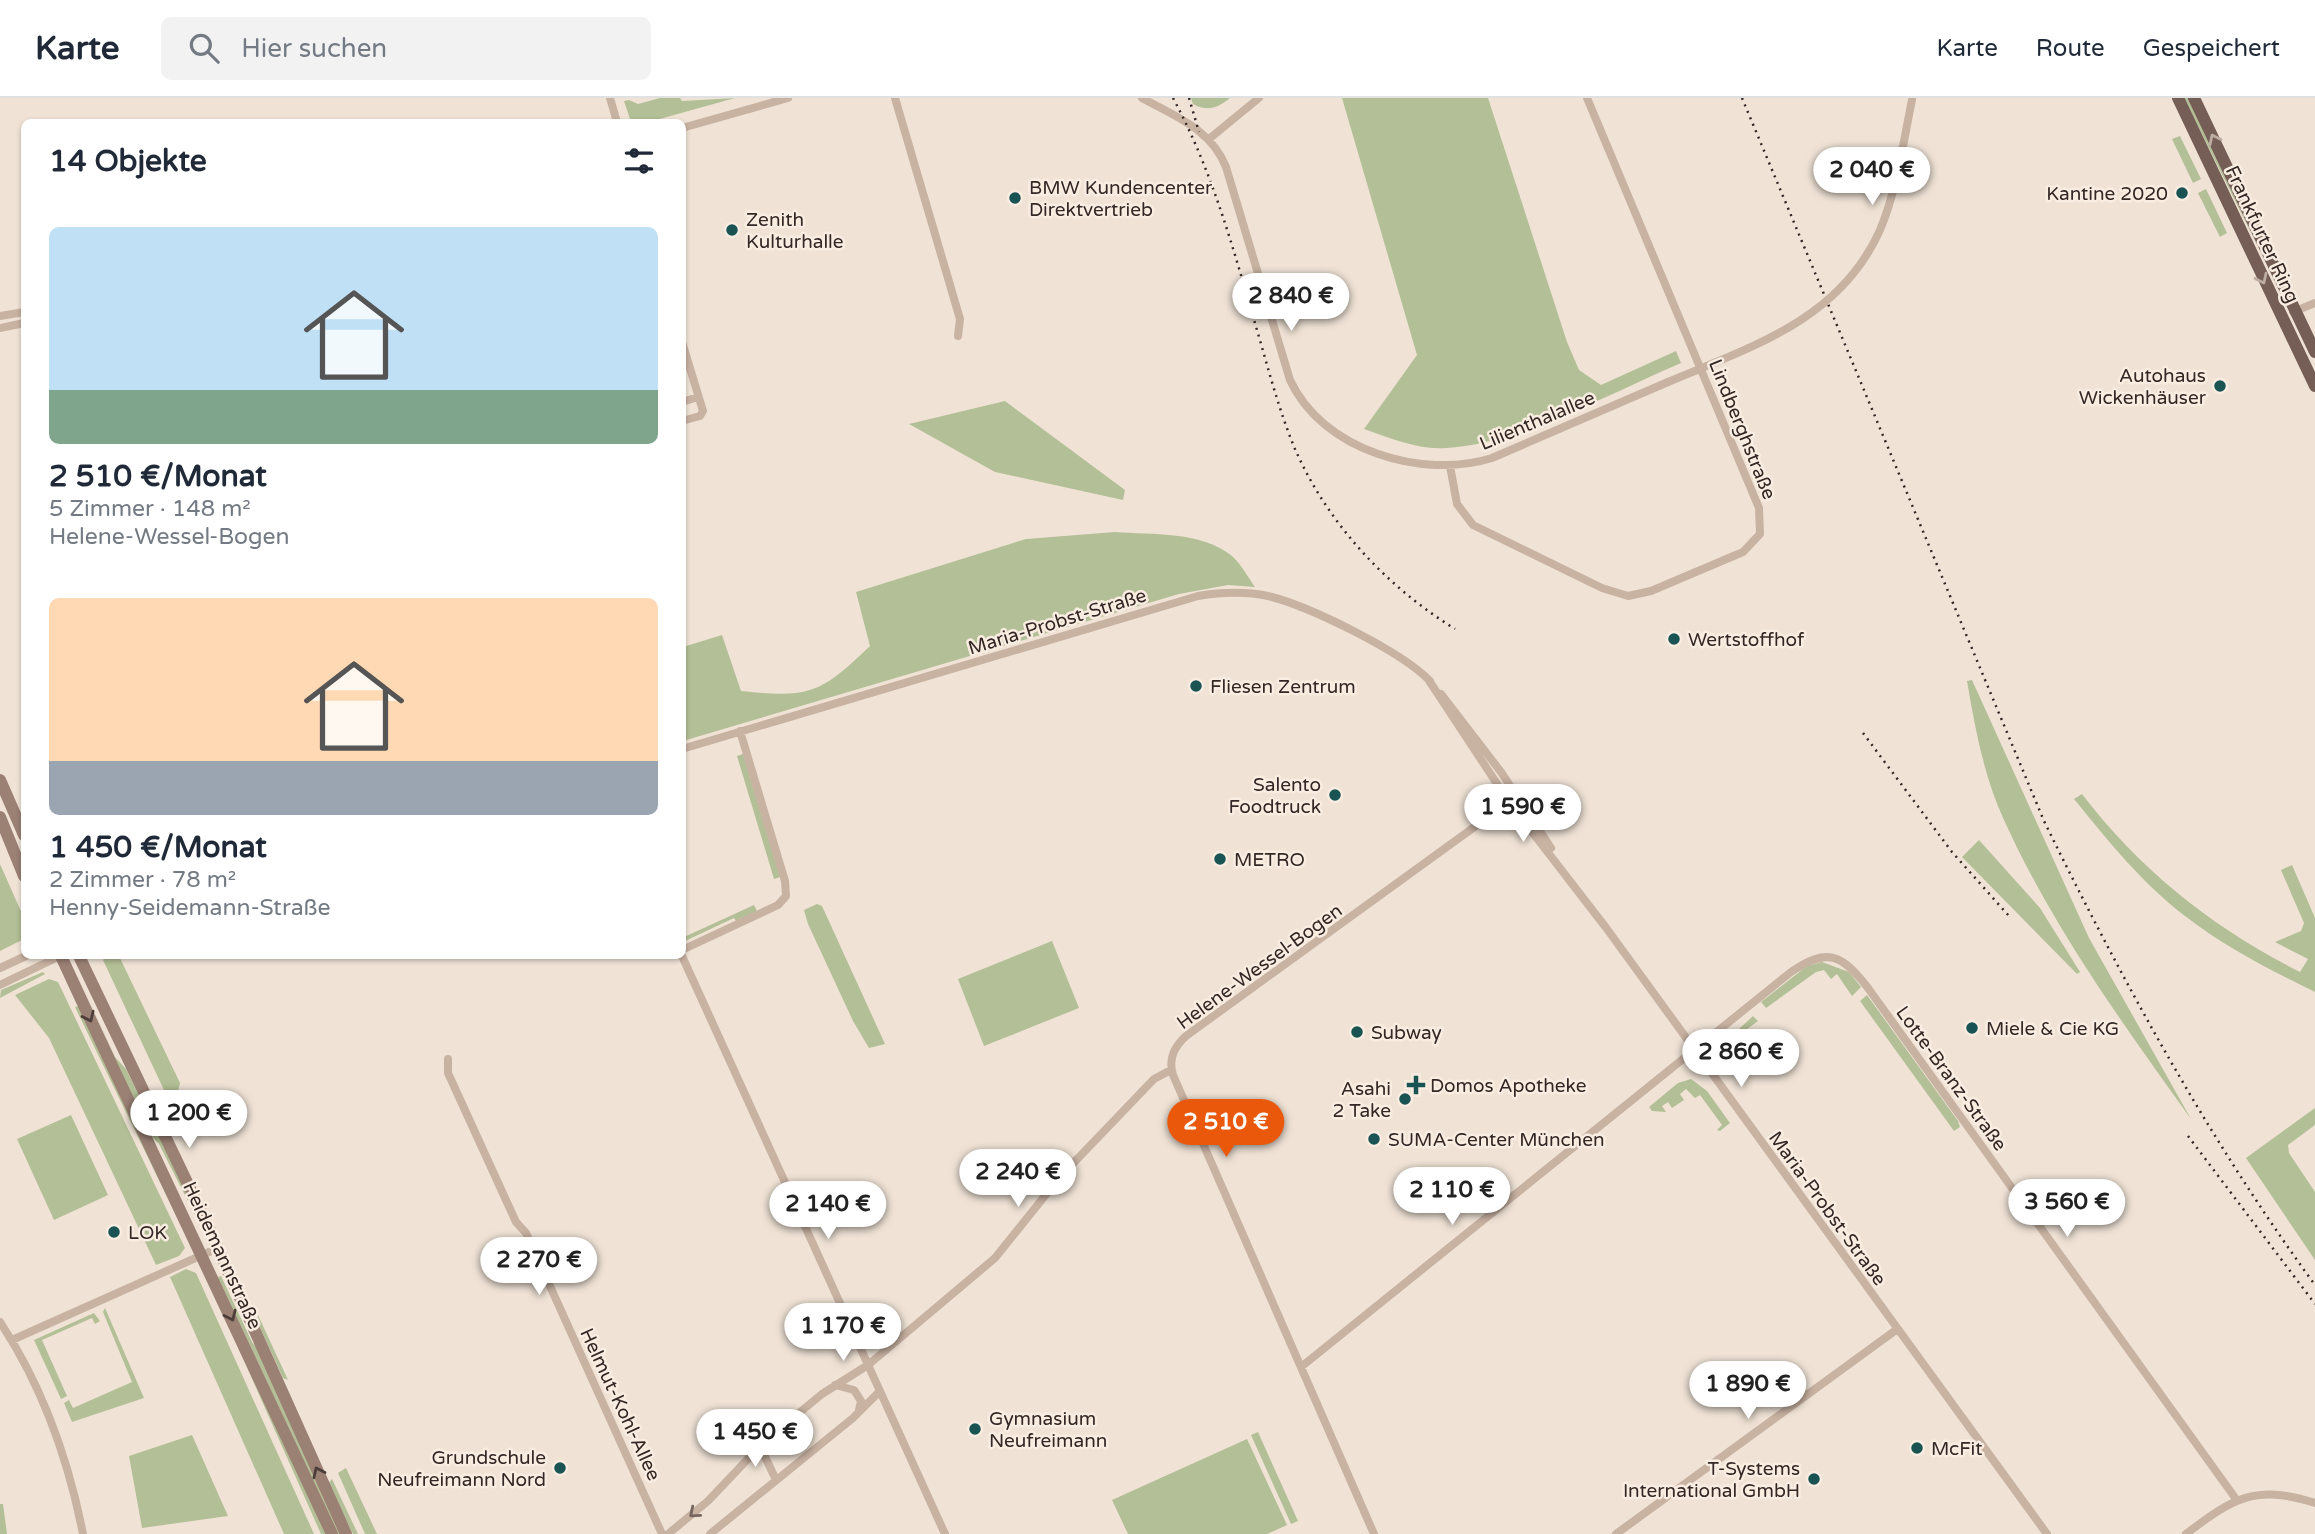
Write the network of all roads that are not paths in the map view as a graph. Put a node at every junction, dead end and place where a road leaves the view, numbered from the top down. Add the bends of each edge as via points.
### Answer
1 (610, 98) edge
2 (788, 98) edge
3 (895, 98) edge
4 (1142, 98) edge
5 (1259, 98) edge
6 (1587, 98) edge
7 (2178, 98) edge
8 (2194, 98) edge
9 (1912, 99) edge
10 (616, 119) edge
11 (686, 127) edge
12 (1209, 139) junction
13 (2315, 303) edge
14 (21, 312) edge
15 (2295, 312) junction
16 (0, 316) edge
17 (2281, 318) junction
18 (21, 324) edge
19 (0, 328) edge
20 (958, 336) dead end
21 (2315, 352) edge
22 (686, 356) edge
23 (2315, 386) edge
24 (698, 397) junction
25 (686, 401) edge
26 (686, 420) edge
27 (1450, 466) junction
28 (1428, 679) junction
29 (740, 731) junction
30 (686, 747) edge
31 (0, 780) edge
32 (1518, 796) junction
33 (1509, 802) junction
34 (0, 817) edge
35 (21, 828) edge
36 (1561, 866) junction
37 (21, 869) edge
38 (686, 948) edge
39 (21, 958) edge
40 (54, 959) edge
41 (61, 959) edge
42 (80, 959) edge
43 (683, 959) edge
44 (0, 968) edge
45 (0, 985) edge
46 (1695, 1050) junction
47 (449, 1059) dead end
48 (1171, 1070) junction
49 (218, 1248) junction
50 (203, 1254) junction
51 (0, 1322) edge
52 (1896, 1330) junction
53 (12, 1340) junction
54 (868, 1365) junction
55 (1301, 1367) junction
56 (835, 1385) junction
57 (880, 1391) junction
58 (858, 1413) junction
59 (760, 1446) junction
60 (776, 1480) junction
61 (2235, 1499) junction
62 (2315, 1503) edge
63 (83, 1534) edge
64 (332, 1534) edge
65 (346, 1534) edge
66 (662, 1534) edge
67 (668, 1534) edge
68 (710, 1534) edge
69 (945, 1534) edge
70 (1374, 1534) edge
71 (1616, 1534) edge
72 (2047, 1534) edge
73 (2186, 1534) edge

1 - 10 street
2 - 11 street
3 - 20 street via 960,319
4 - 12 street, Lilienthalallee
5 - 12 street
6 - 27 street, Lindberghstraße via 1759,508 1760,534 1743,552 1651,591 1622,596 1473,525 1457,504
7 -> 17 main road, Frankfurter Ring
15 -> 8 main road, Frankfurter Ring
9 - 27 street, Lilienthalallee, bridge via 1879,231 1851,277 1818,310 1789,330 1492,458
12 - 27 street, Lilienthalallee via 1226,167 1286,369 1306,407 1328,429 1353,443 1409,461
13 - 15 street
14 - 16 street
15 - 17 street
15 - 21 main road, Frankfurter Ring
17 - 23 main road, Frankfurter Ring
18 - 19 street
22 - 24 street
24 - 25 street
24 - 26 street via 703,411
28 - 29 street, Maria-Probst-Straße via 1378,644 1305,610 1270,597 1227,591
28 - 32 street, Maria-Probst-Straße
28 - 33 street, Maria-Probst-Straße
29 - 30 street, Maria-Probst-Straße
29 - 38 street via 786,896 778,905
31 - 35 main road
32 - 33 street, Helene-Wessel-Bogen
32 - 36 street, Maria-Probst-Straße
33 - 36 street, Maria-Probst-Straße
33 - 48 street, Helene-Wessel-Bogen via 1186,1036 1174,1051
34 - 37 main road
36 - 46 street, Maria-Probst-Straße
39 - 44 street
40 - 45 street
41 -> 50 main road, Heidemannstraße
42 - 49 main road, Heidemannstraße
43 - 54 street
46 - 52 street, Maria-Probst-Straße
46 - 55 street, Lotte-Branz-Straße
46 - 61 street, Lotte-Branz-Straße via 1810,959 1829,955 1846,964 1874,996
47 - 66 street, Helmut-Kohl-Allee via 448,1073
48 - 54 street via 1153,1079 1067,1168 1000,1253
48 - 55 street
49 - 50 street
65 -> 49 main road, Heidemannstraße
50 - 53 street
50 -> 64 main road, Heidemannstraße
51 - 53 street
52 - 71 street
52 - 72 street, Maria-Probst-Straße
53 - 63 street via 55,1431
54 - 56 street
54 - 57 street
55 - 70 street
56 - 58 street via 854,1390 861,1401
56 - 59 street
57 - 58 street
57 - 69 street
58 - 60 street
59 - 60 street
59 -> 67 street via 708,1501
60 - 68 street
61 - 62 street via 2295,1497
61 - 73 street

